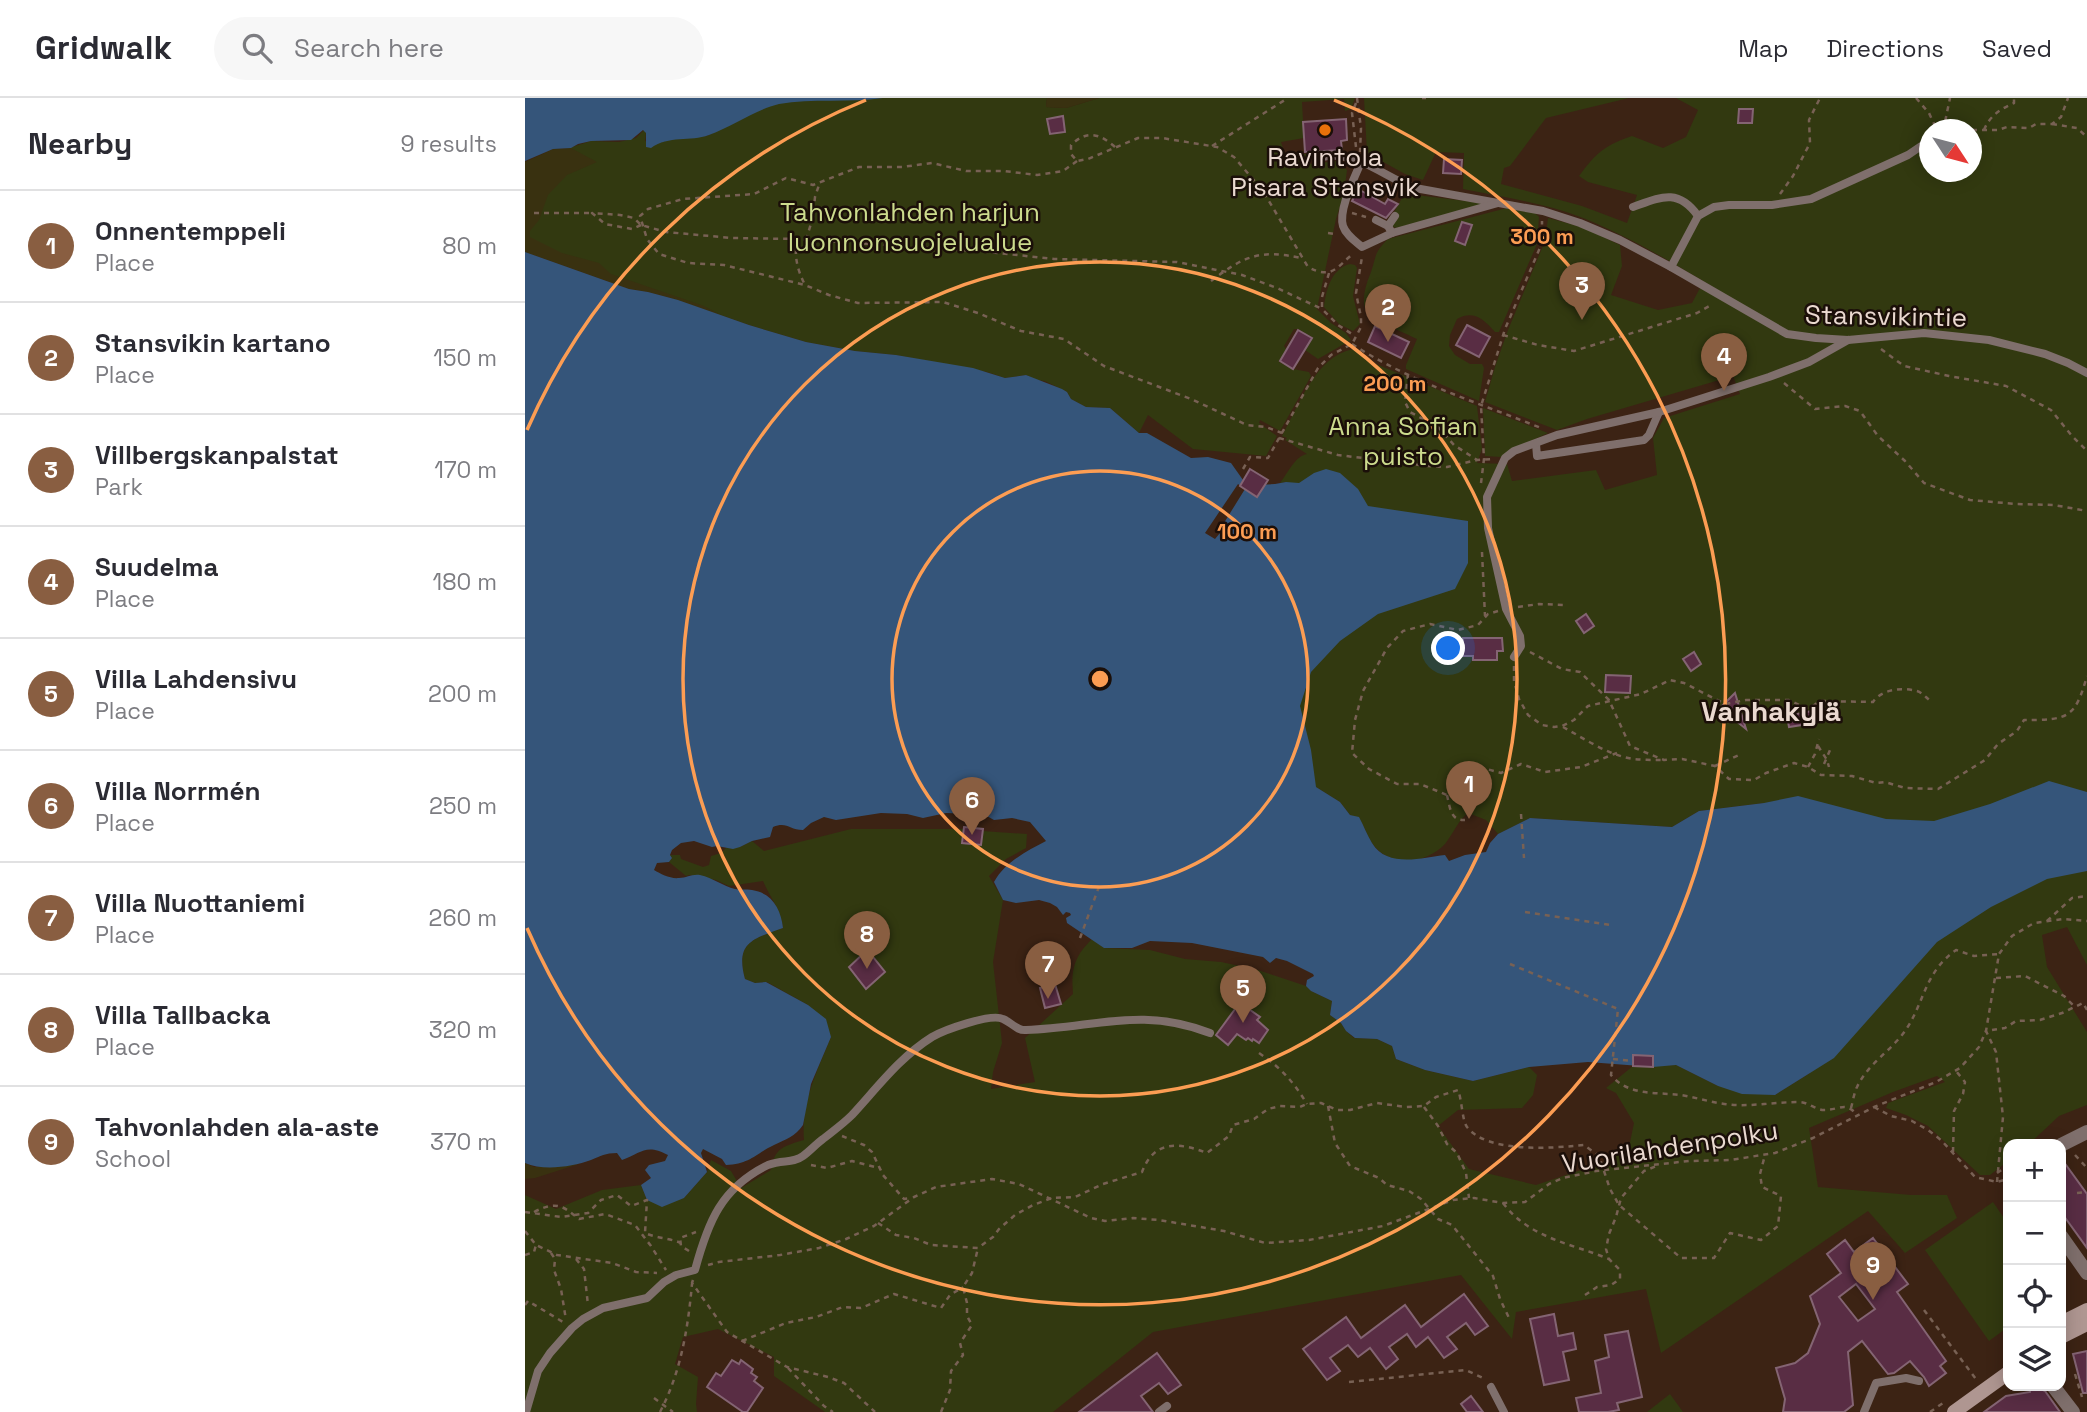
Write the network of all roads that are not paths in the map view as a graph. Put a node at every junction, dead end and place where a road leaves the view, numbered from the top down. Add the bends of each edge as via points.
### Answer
1 (1919, 148) edge
2 (1316, 158) dead end
3 (1361, 162) junction
4 (1501, 202) junction
5 (1633, 207) dead end
6 (1395, 216) dead end
7 (1698, 216) junction
8 (1376, 220) road end
9 (1390, 230) junction
10 (1671, 267) junction
11 (1848, 340) junction
12 (2087, 373) edge
13 (1659, 412) junction
14 (1537, 444) junction
15 (1514, 657) road end
16 (1210, 1033) dead end
17 (2087, 1132) edge
18 (2066, 1147) edge
19 (2066, 1243) edge
20 (2087, 1273) edge
21 (2087, 1310) edge
22 (2066, 1322) edge
23 (2087, 1324) edge
24 (2066, 1334) edge
25 (2003, 1377) edge
26 (1919, 1381) dead end
27 (1491, 1387) road end
28 (2057, 1391) edge
29 (1167, 1406) dead end
30 (526, 1412) edge
31 (1159, 1412) edge
32 (1504, 1412) edge
33 (1864, 1412) edge
34 (1954, 1412) edge
35 (2073, 1412) edge

1 - 7 lane via 1811,199 1714,207
2 - 3 lane, Stansvikintie via 1339,156
3 - 4 lane, Stansvikintie via 1415,188
3 - 9 lane via 1343,210 1343,225 1362,247
4 - 9 lane
4 - 10 lane, Stansvikintie via 1580,223
5 - 7 lane via 1659,198 1678,198
6 - 9 lane
7 - 10 lane
8 - 9 lane
10 - 11 lane, Stansvikintie via 1787,334
11 - 12 lane, Stansvikintie via 1924,333 1989,340 2045,354
11 - 13 lane via 1809,362
13 - 14 lane via 1557,435
13 - 14 lane via 1644,440 1537,456
14 - 15 lane via 1505,458 1487,497 1488,528 1506,609 1520,636 1521,646
16 - 30 lane via 1187,1024 1148,1019 1022,1031 990,1017 933,1037 894,1068 849,1118 797,1159 780,1160 738,1185 718,1207 695,1270 676,1275 647,1298 603,1308 562,1338 538,1371
17 - 18 street
19 - 20 street
21 - 22 street
23 - 24 street
25 - 34 street
26 - 33 lane via 1906,1378 1875,1383
27 - 32 lane
28 - 35 street
29 - 31 lane

